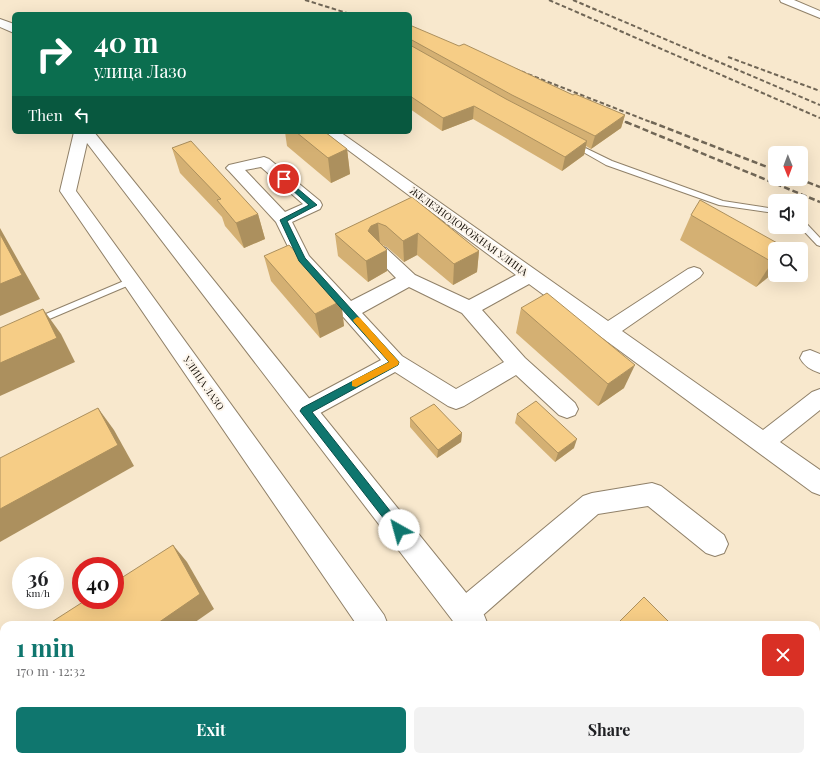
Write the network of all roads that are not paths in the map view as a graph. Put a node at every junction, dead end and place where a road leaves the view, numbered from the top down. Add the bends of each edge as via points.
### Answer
1 (785, 0) edge
2 (820, 15) edge
3 (0, 23) edge
4 (12, 28) edge
5 (82, 134) edge
6 (88, 134) edge
7 (334, 134) edge
8 (568, 142) edge
9 (768, 210) edge
10 (283, 220) dead end
11 (808, 231) edge
12 (820, 244) edge
13 (380, 252) edge
14 (694, 273) dead end
15 (530, 275) junction
16 (410, 279) junction
17 (131, 281) junction
18 (469, 308) junction
19 (349, 311) junction
20 (29, 324) edge
21 (607, 331) junction
22 (395, 362) junction
23 (518, 364) junction
24 (820, 398) edge
25 (567, 409) dead end
26 (305, 411) junction
27 (763, 443) junction
28 (820, 484) edge
29 (715, 544) dead end
30 (469, 619) edge
31 (371, 621) edge

1 - 2 street
3 - 4 street
5 - 17 street, УЛИЦА ЛАЗО via 68,191
6 - 26 street
7 - 15 street, ЖЕЛЕЗНОДОРОЖНАЯ УЛИЦА
8 - 9 lane via 609,163 722,203
10 - 19 street via 302,259
11 - 12 lane
13 - 16 street
14 - 21 street
15 - 18 street
15 - 21 street, ЖЕЛЕЗНОДОРОЖНАЯ УЛИЦА
16 - 18 street
16 - 19 street
17 - 20 lane
17 - 31 street, УЛИЦА ЛАЗО
18 - 23 street
19 - 22 street
21 - 27 street, ЖЕЛЕЗНОДОРОЖНАЯ УЛИЦА
22 - 23 street via 456,400
22 - 26 street
23 - 25 street
24 - 27 street
26 - 30 street
27 - 28 street, ЖЕЛЕЗНОДОРОЖНАЯ УЛИЦА
29 - 30 street via 652,494 592,504

